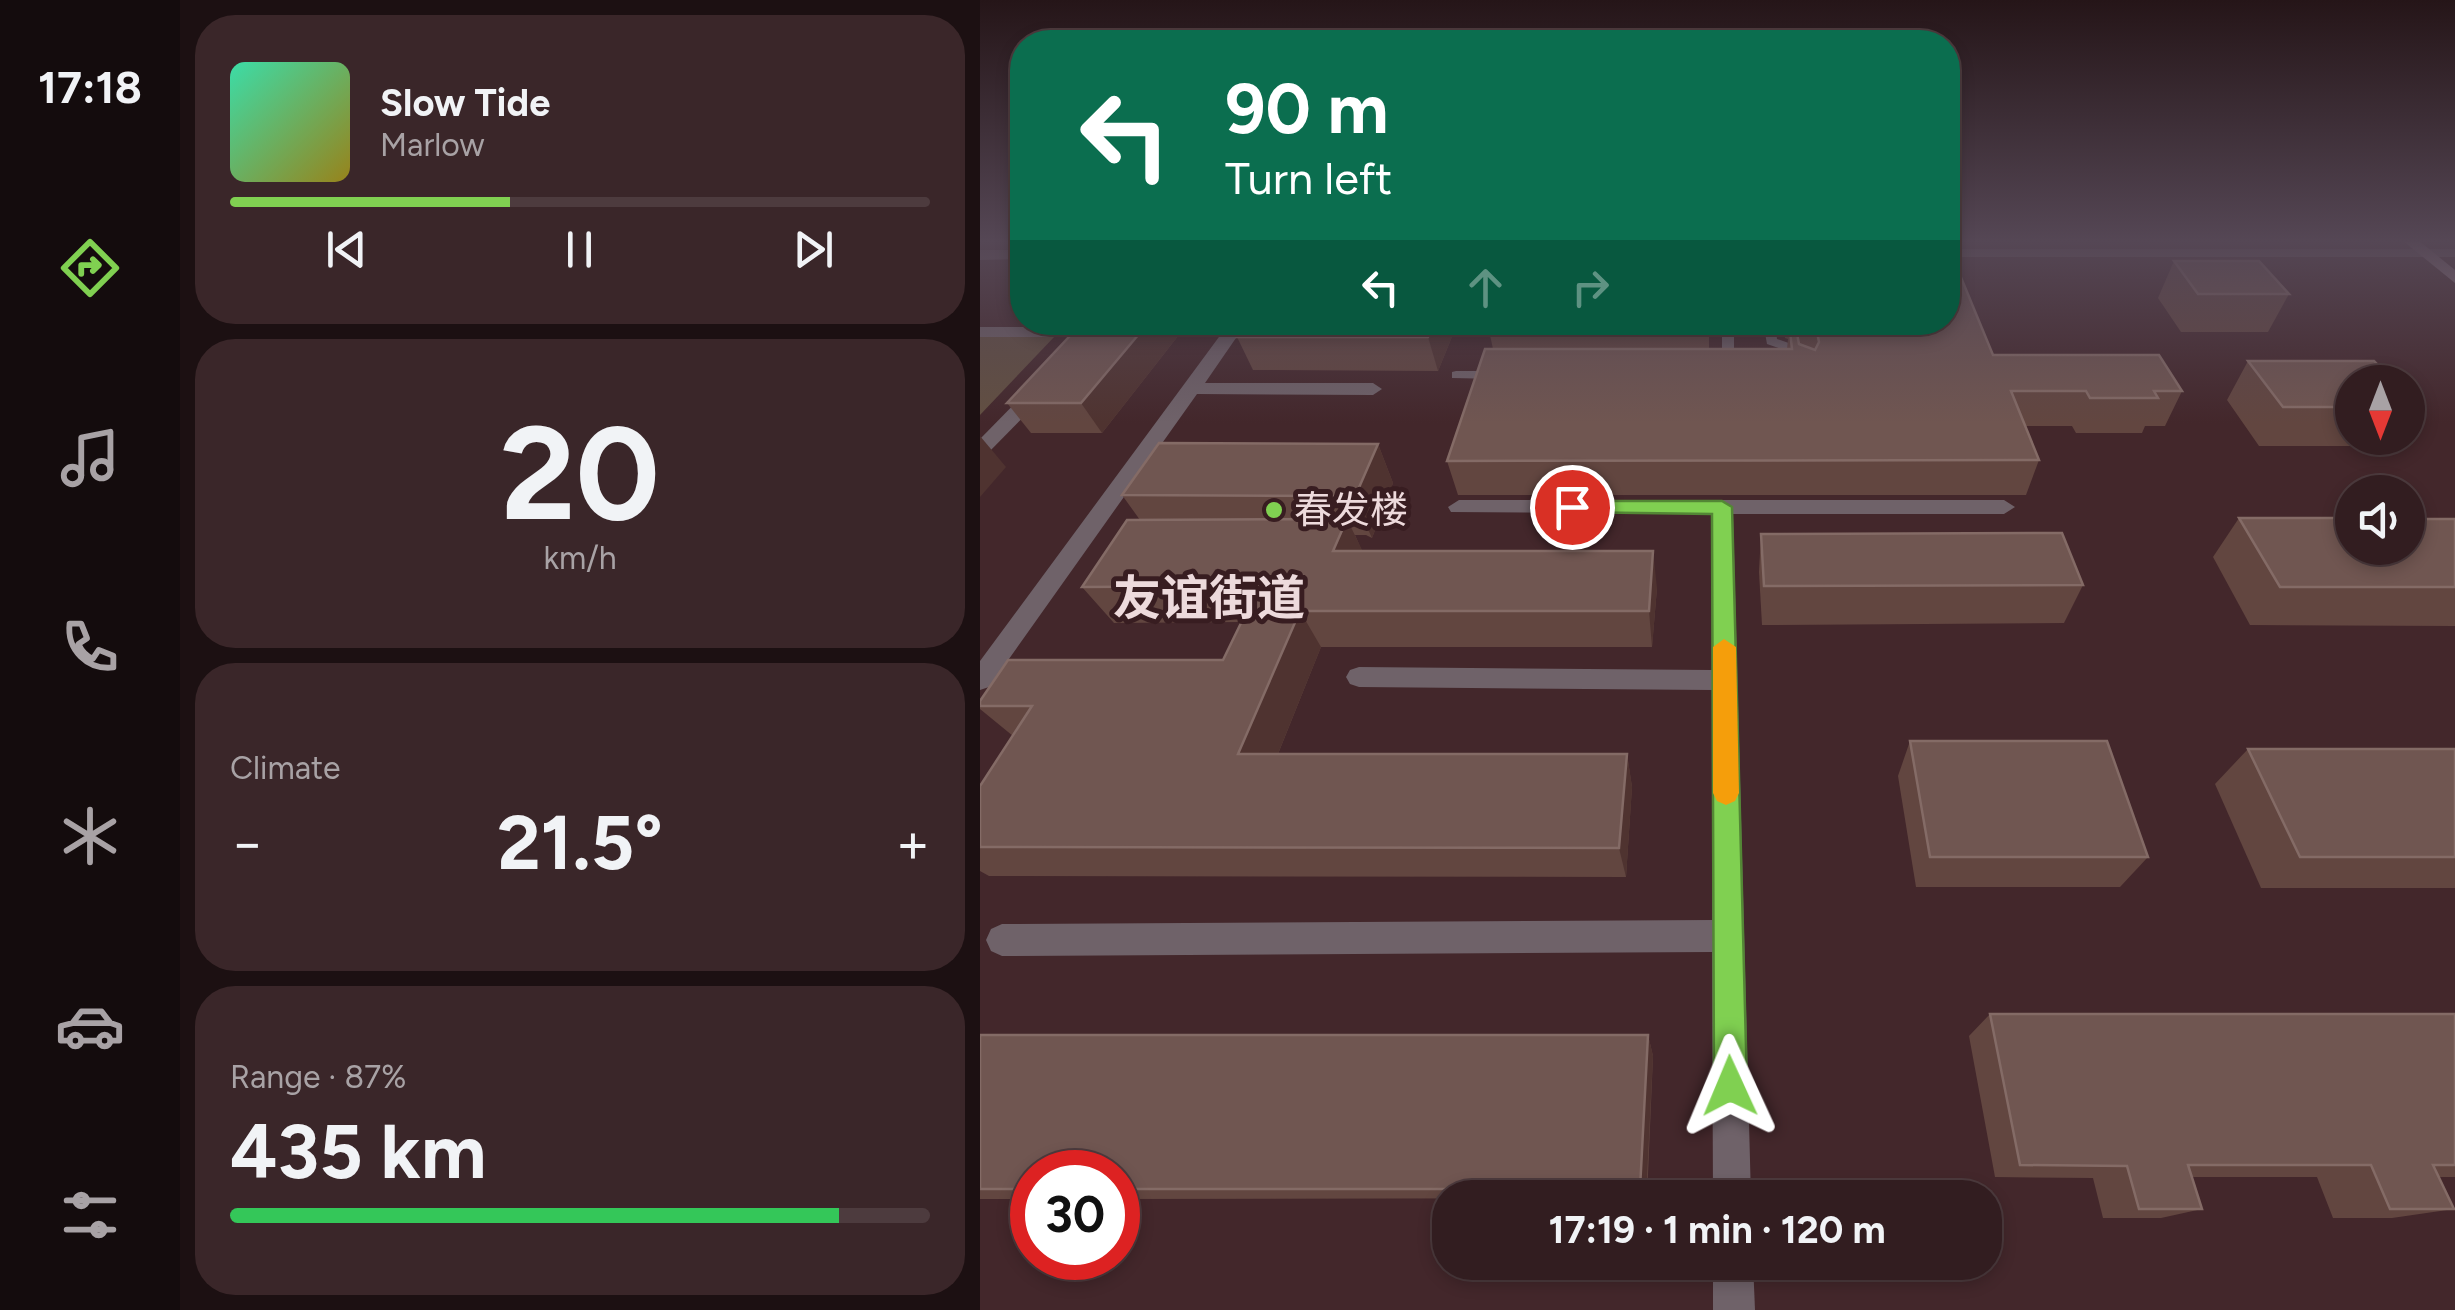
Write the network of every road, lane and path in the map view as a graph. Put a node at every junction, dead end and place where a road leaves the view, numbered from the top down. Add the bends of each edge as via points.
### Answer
1 (980, 332) edge
2 (1010, 332) edge
3 (1088, 335) edge
4 (1230, 335) edge
5 (1728, 335) edge
6 (1770, 335) edge
7 (1064, 362) edge
8 (1709, 374) edge
9 (1514, 375) edge
10 (1051, 376) edge
11 (1456, 376) dead end
12 (1806, 376) edge
13 (1191, 388) junction
14 (1373, 389) dead end
15 (980, 450) edge
16 (1459, 507) edge
17 (1722, 507) junction
18 (2004, 507) edge
19 (1359, 677) dead end
20 (980, 680) edge
21 (1725, 680) junction
22 (1728, 936) junction
23 (1002, 940) dead end
24 (1732, 1180) edge
25 (1733, 1280) edge
26 (1734, 1310) edge

1 - 2 street
3 - 7 street
4 - 13 street
5 - 8 lane via 1728,374
6 - 12 lane via 1770,341 1802,352
9 - 11 lane
10 - 15 street
13 - 14 street
13 - 20 street via 1087,546
16 - 17 street
17 - 18 street
17 - 21 street
19 - 21 street
21 - 22 street
22 - 23 street
22 - 24 street
25 - 26 street

